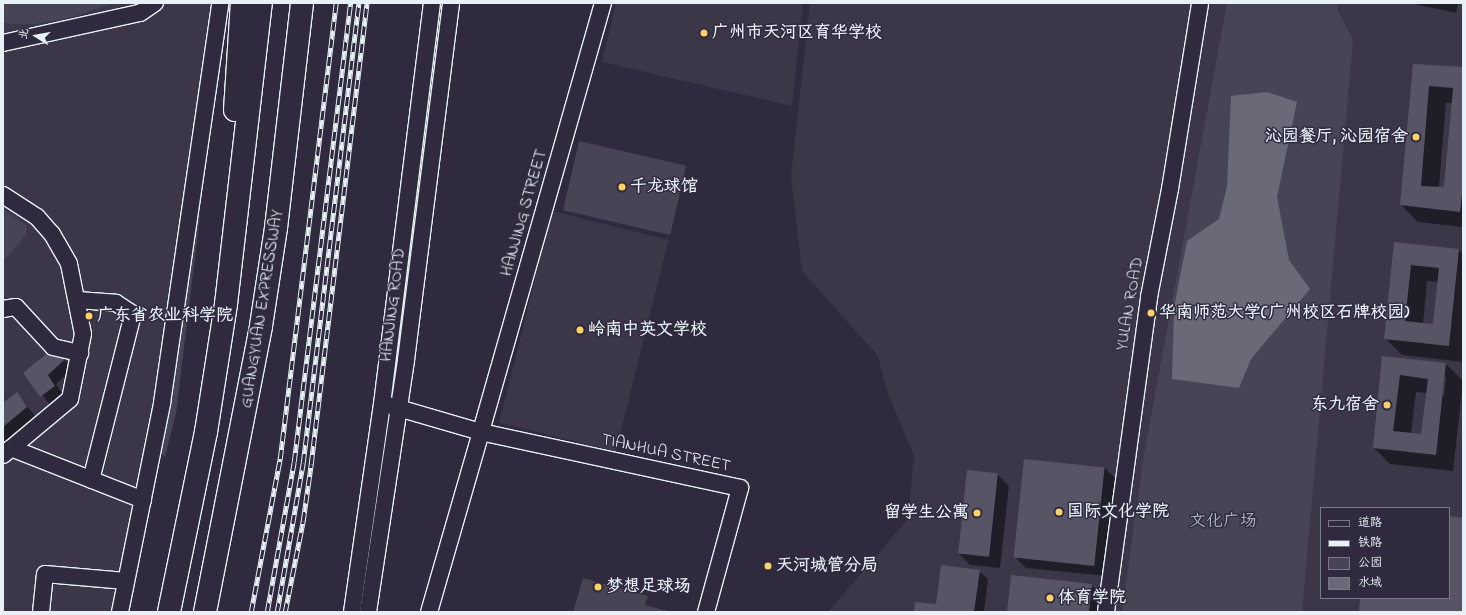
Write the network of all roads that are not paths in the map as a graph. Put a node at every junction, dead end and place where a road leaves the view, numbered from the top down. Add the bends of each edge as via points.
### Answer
1 (155, 3) edge
2 (220, 3) edge
3 (242, 3) edge
4 (261, 3) edge
5 (302, 3) edge
6 (432, 3) edge
7 (451, 3) edge
8 (602, 3) edge
9 (1200, 3) edge
10 (3, 43) edge
11 (3, 195) edge
12 (77, 300) junction
13 (226, 304) junction
14 (3, 309) edge
15 (80, 352) junction
16 (382, 404) junction
17 (398, 407) junction
18 (481, 432) junction
19 (7, 452) edge
20 (91, 480) junction
21 (143, 500) junction
22 (126, 581) junction
23 (41, 612) edge
24 (120, 612) edge
25 (169, 612) edge
26 (205, 612) edge
27 (352, 612) edge
28 (368, 612) edge
29 (429, 612) edge
30 (706, 612) edge
31 (1106, 612) edge

1 - 10 street via 140,13
2 - 21 street via 162,403
3 - 13 highway via 226,228
4 - 13 highway
5 - 26 highway, GUANGYUAN EXPRESSWAY via 276,228 261,326
6 - 16 street, HANJING ROAD
7 - 17 street, HANJING ROAD
8 - 18 street, HANJING STREET
9 - 31 street, YULAN ROAD via 1170,188 1149,297
11 - 12 street via 37,217 52,234 69,264
12 - 15 street via 83,334
12 - 20 street via 116,303 133,314
13 - 25 highway via 206,432
14 - 15 street via 16,307 53,347
15 - 19 street via 70,399
16 - 17 street, TIANHUA STREET
16 - 27 street, HANJING ROAD
17 - 18 street, TIANHUA STREET
17 - 28 street, HANJING ROAD
18 - 29 street
18 - 30 street, TIANHUA STREET via 740,488
19 - 20 street
20 - 21 street
21 - 22 street
22 - 23 street via 44,574
22 - 24 street

